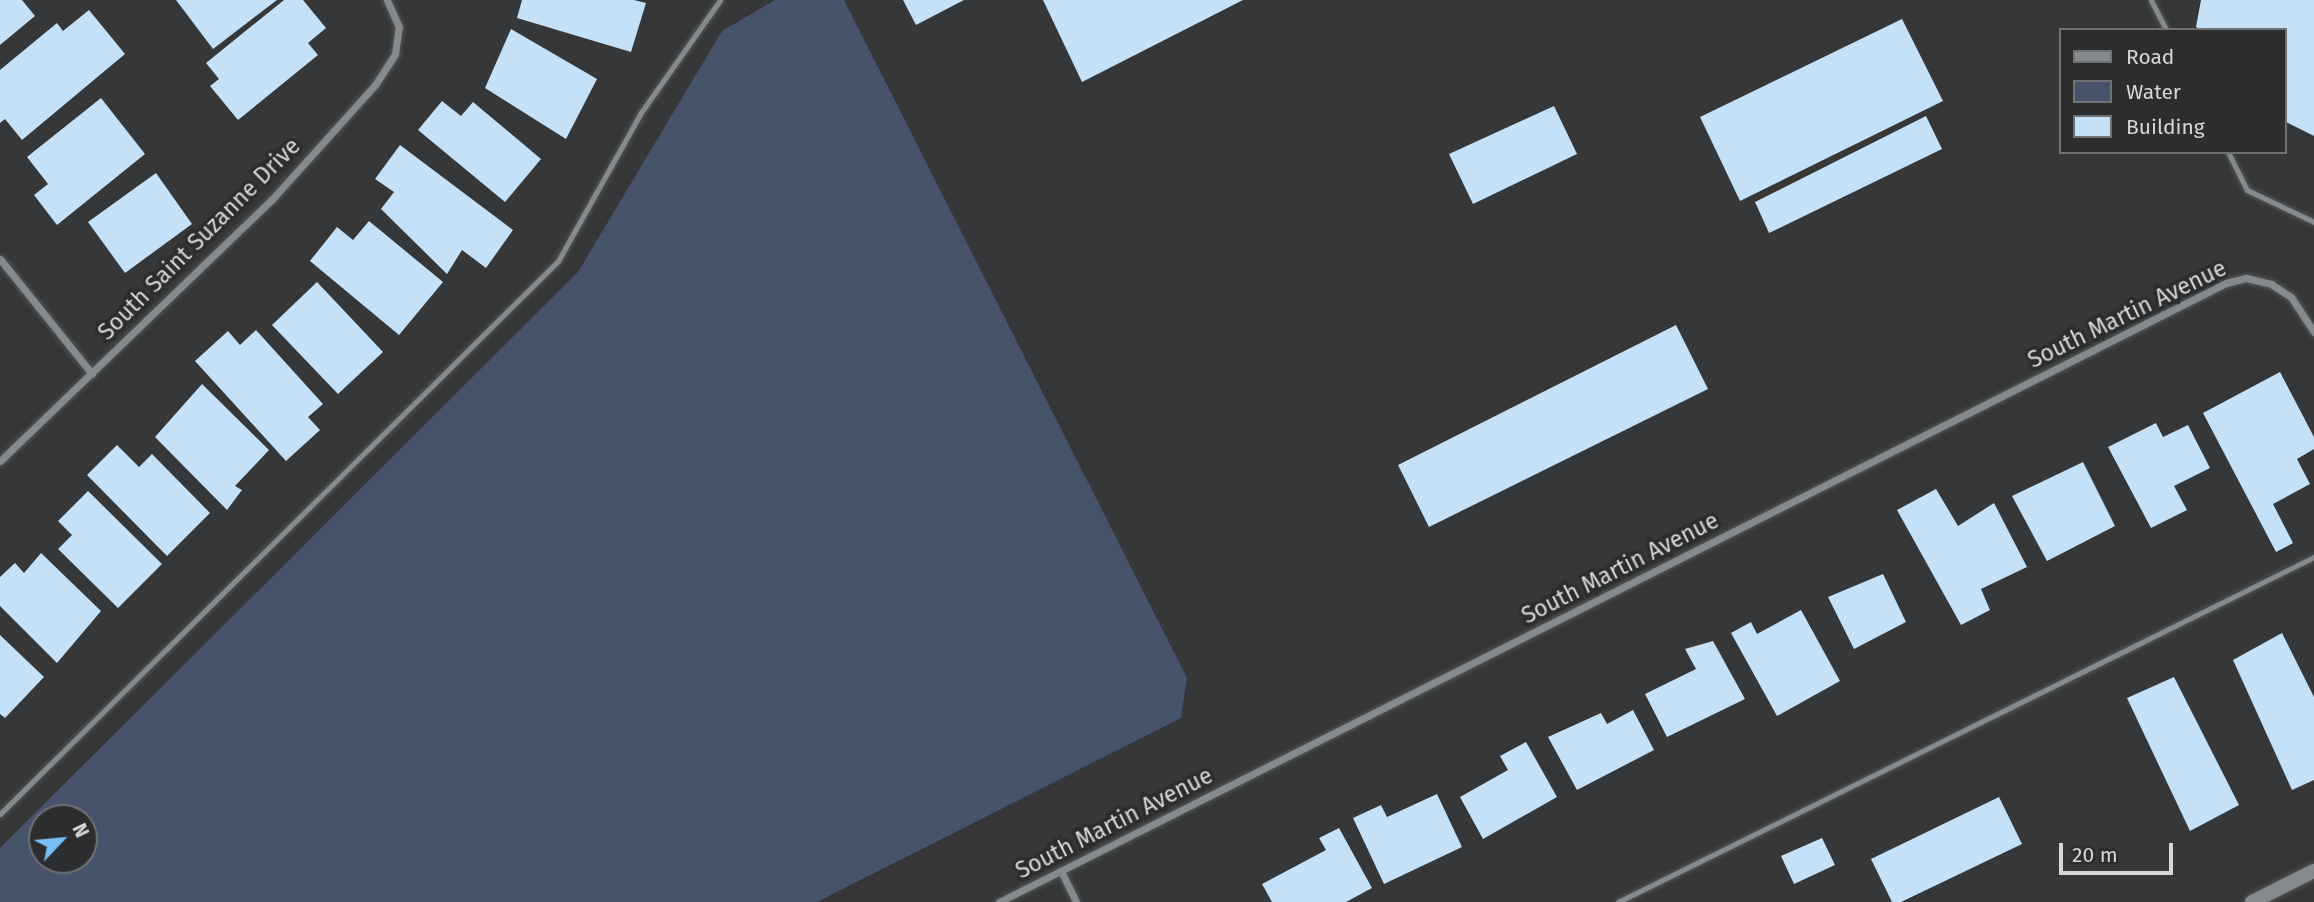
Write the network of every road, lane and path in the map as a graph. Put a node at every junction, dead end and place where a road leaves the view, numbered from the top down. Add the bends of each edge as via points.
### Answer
1 (387, 0) edge
2 (720, 0) edge
3 (2151, 0) edge
4 (2165, 28) edge
5 (2229, 154) edge
6 (2314, 222) edge
7 (0, 259) edge
8 (2314, 332) edge
9 (92, 374) junction
10 (0, 461) edge
11 (2314, 557) edge
12 (0, 814) edge
13 (1061, 871) junction
14 (2314, 871) edge
15 (999, 902) edge
16 (1076, 902) edge
17 (1618, 902) edge
18 (2252, 902) edge

1 - 9 street, South Saint Suzanne Drive via 399,27 395,54 375,86 275,196
2 - 12 lane via 640,114 558,261
3 - 4 lane
5 - 6 lane via 2247,190
7 - 9 street
8 - 13 street, South Martin Avenue via 2291,297 2260,279 2226,283
9 - 10 street, South Saint Suzanne Drive
11 - 17 lane
13 - 15 street, South Martin Avenue
13 - 16 street
14 - 18 street

